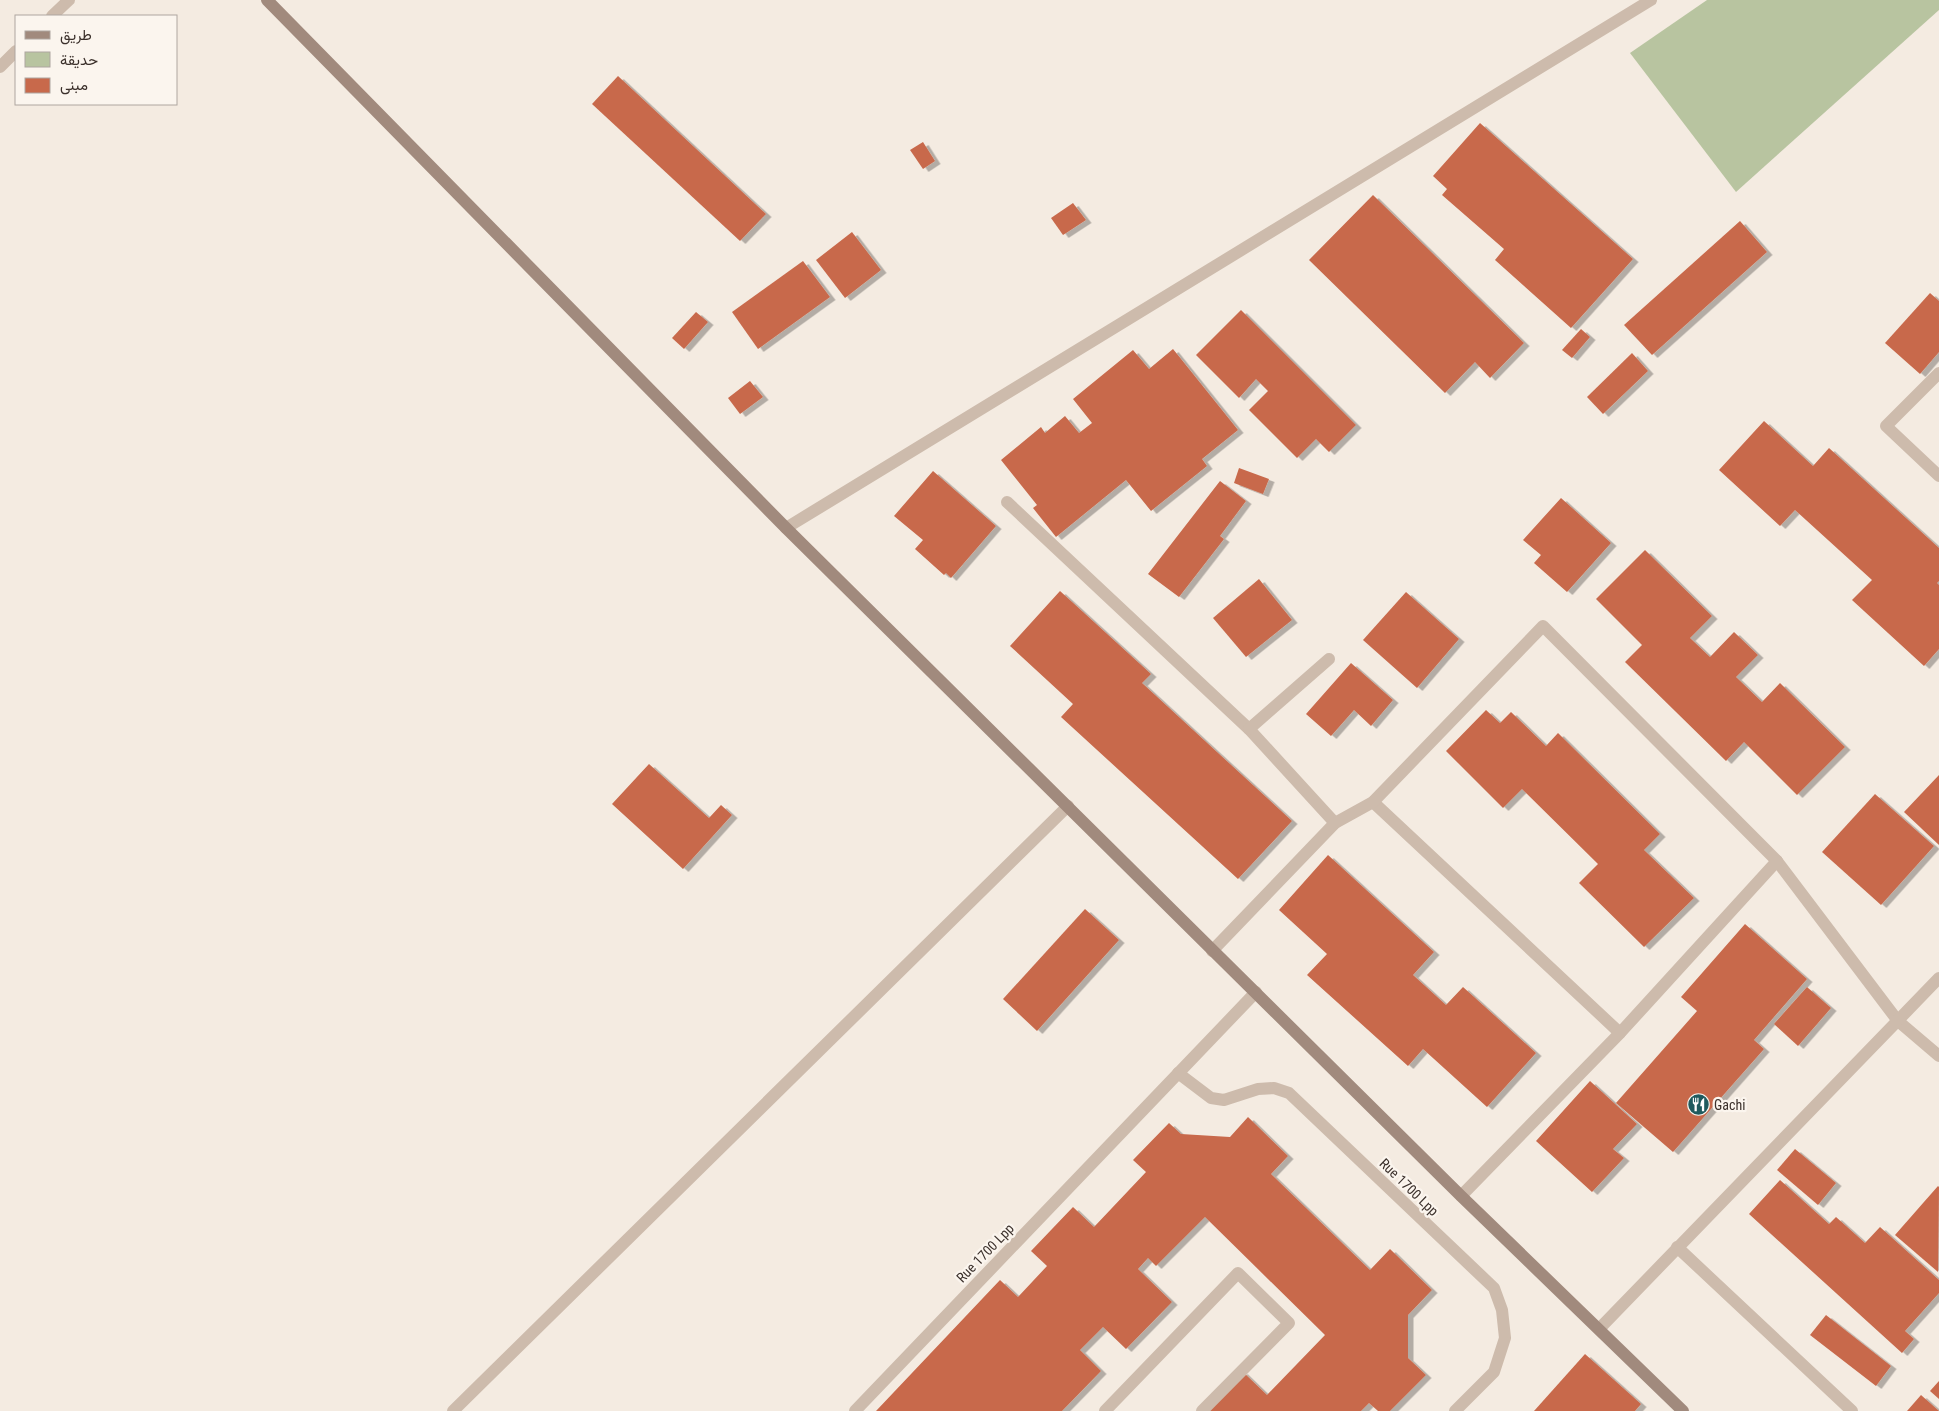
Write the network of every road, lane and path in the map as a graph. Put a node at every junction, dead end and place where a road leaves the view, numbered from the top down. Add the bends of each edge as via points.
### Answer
1 (69, 0) edge
2 (267, 0) edge
3 (1652, 0) edge
4 (53, 15) edge
5 (15, 52) edge
6 (0, 67) edge
7 (1939, 373) edge
8 (1939, 476) edge
9 (1006, 502) dead end
10 (786, 528) junction
11 (1329, 660) dead end
12 (1249, 729) junction
13 (1373, 802) junction
14 (1068, 806) junction
15 (1335, 823) junction
16 (1777, 861) junction
17 (1212, 951) junction
18 (1939, 978) edge
19 (1256, 992) junction
20 (1898, 1020) junction
21 (1620, 1033) junction
22 (1939, 1056) edge
23 (1178, 1073) junction
24 (1461, 1196) junction
25 (1676, 1247) junction
26 (1600, 1328) junction
27 (453, 1411) edge
28 (855, 1411) edge
29 (1105, 1411) edge
30 (1202, 1411) edge
31 (1454, 1411) edge
32 (1683, 1411) edge
33 (1852, 1411) edge

1 - 4 street
2 - 10 main road
3 - 10 street
5 - 6 street
7 - 8 street via 1886,426
9 - 12 street
10 - 14 main road
11 - 12 street
12 - 15 street
13 - 15 street
13 - 16 street via 1543,626
13 - 21 street
14 - 17 main road
14 - 27 street
15 - 17 street
16 - 20 street
16 - 21 street
17 - 19 main road
18 - 20 street
19 - 23 street, Rue 1700 Lpp
19 - 24 main road
20 - 22 street
20 - 25 street
21 - 24 street
23 - 28 street, Rue 1700 Lpp
23 - 31 street, Rue 1700 Lpp via 1211,1098 1224,1100 1258,1089 1274,1088 1289,1093 1494,1288 1502,1310 1505,1338 1494,1372
24 - 26 main road
25 - 26 street
25 - 33 street
26 - 32 main road
29 - 30 street via 1238,1273 1289,1323

